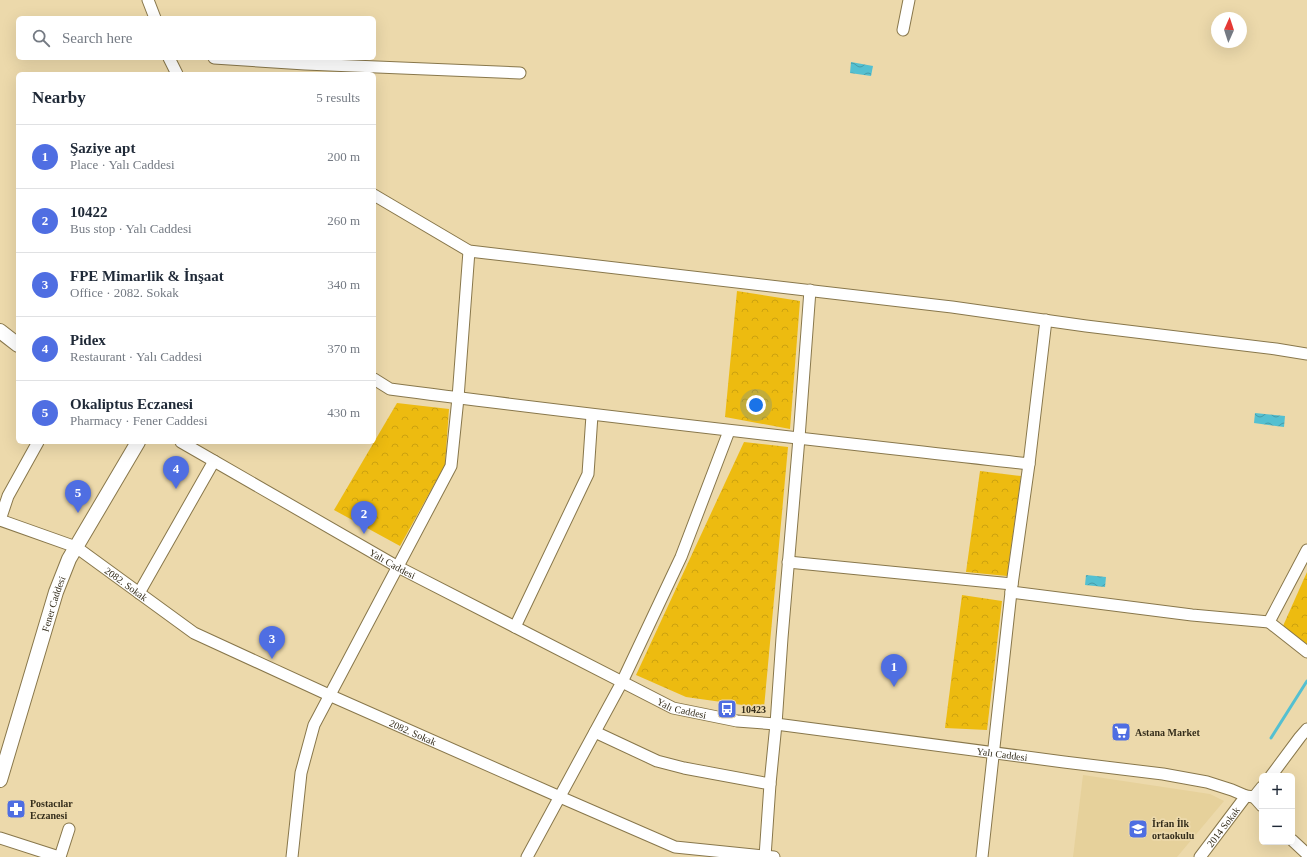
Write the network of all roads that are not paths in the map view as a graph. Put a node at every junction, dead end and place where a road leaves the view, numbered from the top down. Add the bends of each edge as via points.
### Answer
1 (148, 0) edge
2 (909, 0) edge
3 (154, 16) edge
4 (903, 30) dead end
5 (170, 60) edge
6 (242, 60) edge
7 (176, 72) edge
8 (520, 73) dead end
9 (376, 196) edge
10 (469, 251) junction
11 (810, 290) junction
12 (1046, 320) junction
13 (0, 331) edge
14 (16, 343) edge
15 (1307, 354) edge
16 (376, 380) edge
17 (458, 398) junction
18 (592, 415) junction
19 (729, 431) junction
20 (799, 438) junction
21 (37, 444) edge
22 (137, 444) edge
23 (184, 444) edge
24 (214, 461) junction
25 (1029, 464) junction
26 (0, 520) edge
27 (76, 548) junction
28 (1307, 550) edge
29 (788, 562) junction
30 (398, 566) junction
31 (1012, 588) junction
32 (139, 593) junction
33 (1269, 622) junction
34 (515, 627) junction
35 (1307, 652) edge
36 (622, 682) junction
37 (329, 695) junction
38 (776, 724) junction
39 (1307, 729) edge
40 (595, 732) junction
41 (993, 752) junction
42 (1273, 773) edge
43 (0, 780) edge
44 (770, 784) junction
45 (1259, 789) edge
46 (1250, 796) junction
47 (560, 797) junction
48 (1259, 804) edge
49 (69, 829) dead end
50 (0, 838) edge
51 (1295, 843) edge
52 (674, 852) edge
53 (1307, 854) edge
54 (59, 857) edge
55 (292, 857) edge
56 (527, 857) edge
57 (768, 857) edge
58 (982, 857) edge
59 (1200, 857) edge

1 - 3 street
2 - 4 street
5 - 7 street
6 - 8 street
9 - 10 street
10 - 11 street
10 - 17 street
11 - 12 street
11 - 20 street
12 - 15 street
12 - 25 street
13 - 14 street
16 - 17 street via 390,389
17 - 18 street
17 - 30 street via 451,466
18 - 19 street
18 - 34 street via 588,474
19 - 20 street
19 - 36 street via 681,558
20 - 25 street
20 - 29 street
21 - 26 street via 8,496
22 - 27 street, Fener Caddesi
23 - 24 street, Yalı Caddesi
24 - 30 street, Yalı Caddesi
24 - 32 street
25 - 31 street
26 - 27 street, 2082. Sokak
27 - 32 street, 2082. Sokak
27 - 43 street, Fener Caddesi via 56,592
28 - 33 street
29 - 31 street
29 - 38 street
30 - 34 street, Yalı Caddesi
30 - 37 street
31 - 33 street via 1192,615
31 - 41 street
32 - 37 street, 2082. Sokak via 194,633
33 - 35 street
34 - 36 street, Yalı Caddesi
36 - 38 street, Yalı Caddesi via 673,708 738,721
36 - 40 street
37 - 47 street, 2082. Sokak
37 - 55 street via 314,725 301,773
38 - 41 street, Yalı Caddesi
38 - 44 street
39 - 42 street
40 - 44 street via 657,761
40 - 47 street
41 - 46 street, Yalı Caddesi via 1163,774 1206,782
41 - 58 street
44 - 57 street
45 - 46 street
46 - 48 street
46 - 59 street, 2014 Sokak
47 - 52 street, 2082. Sokak
47 - 56 street
49 - 54 street
50 - 54 street
51 - 53 street
52 - 57 street, 2082. Sokak

